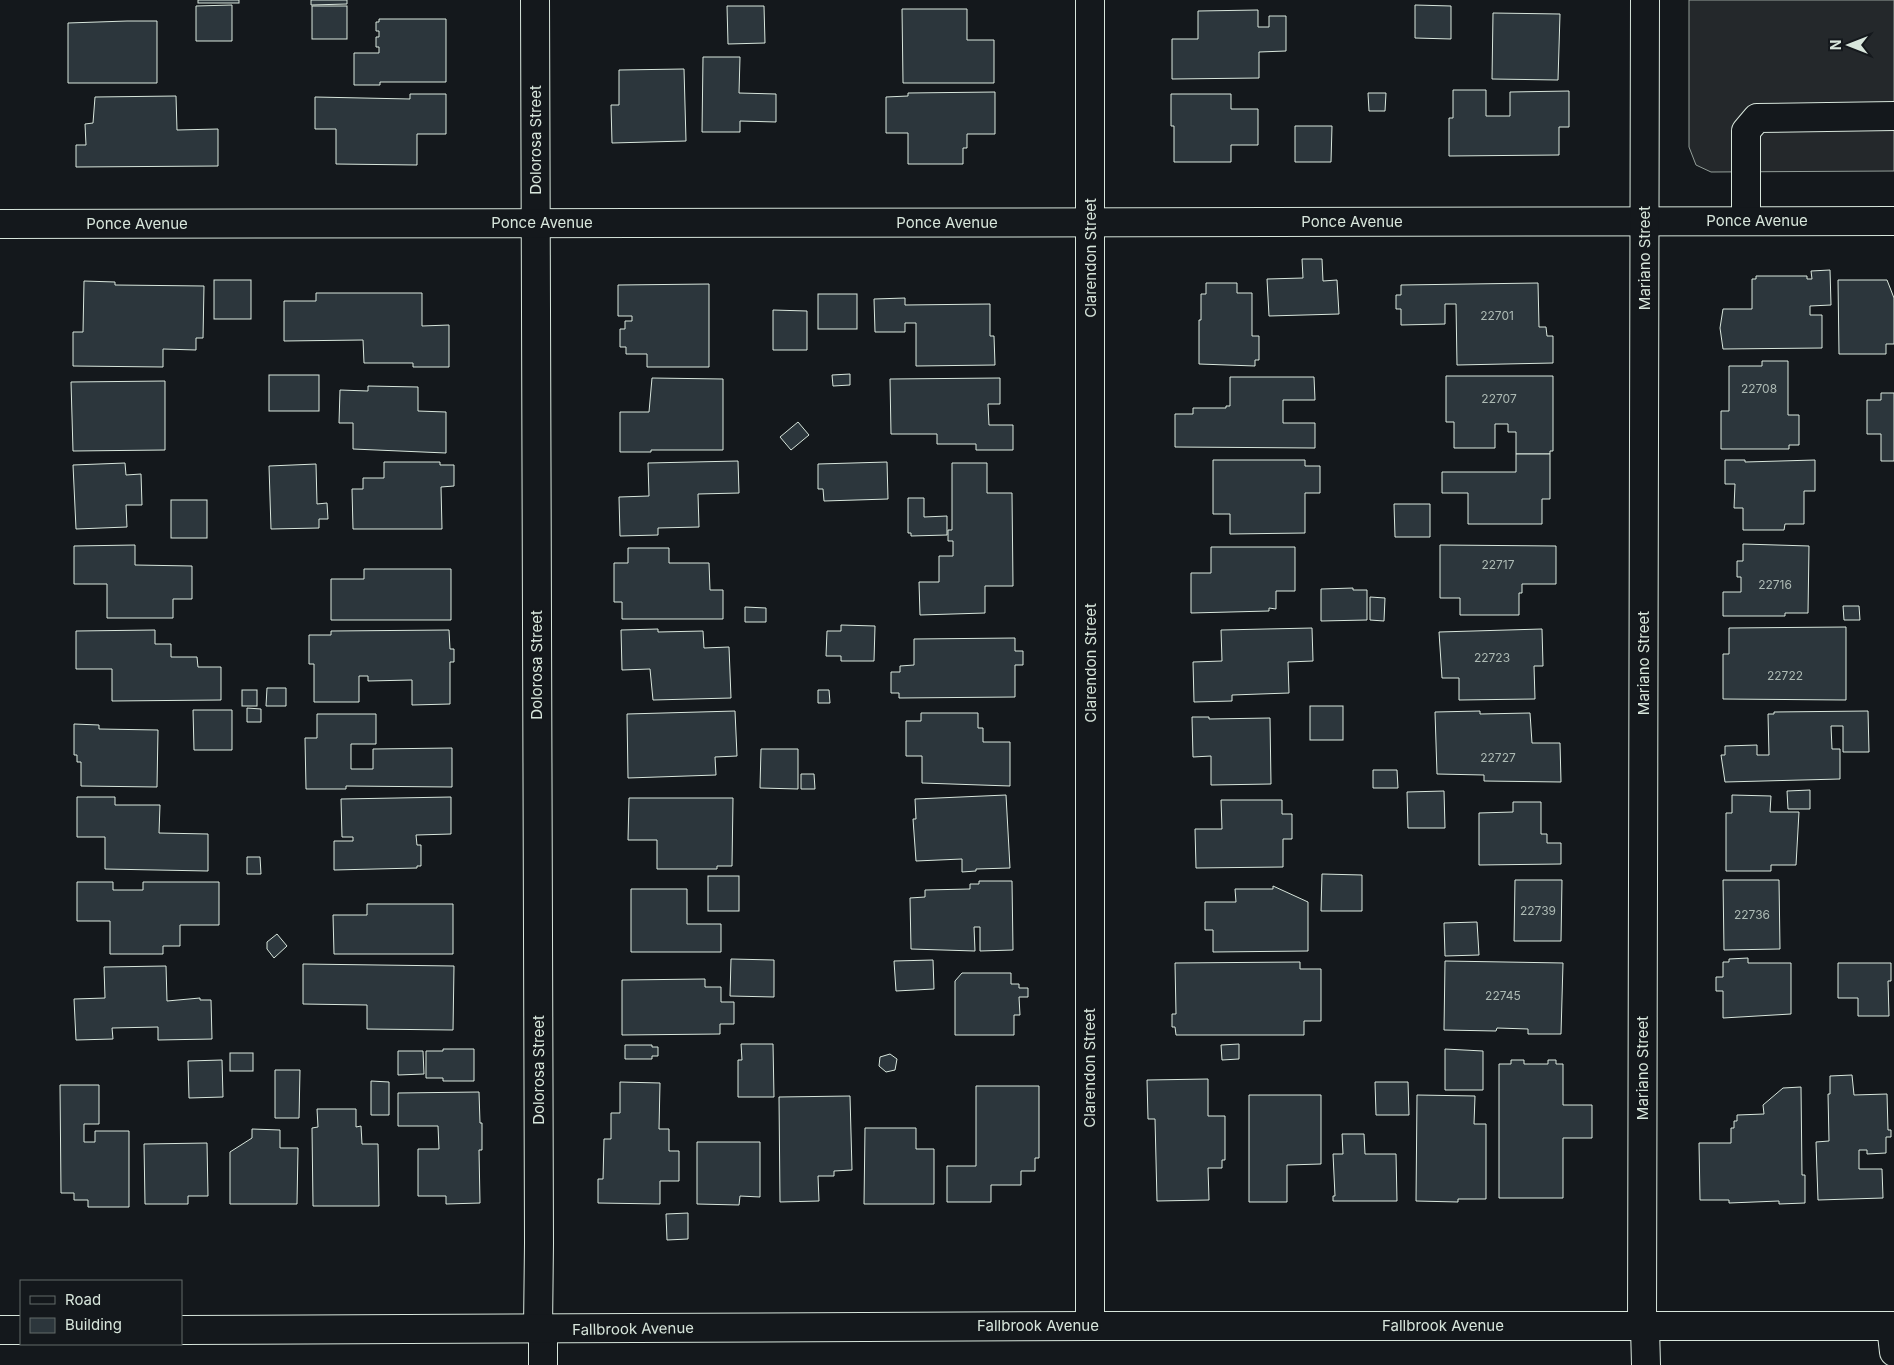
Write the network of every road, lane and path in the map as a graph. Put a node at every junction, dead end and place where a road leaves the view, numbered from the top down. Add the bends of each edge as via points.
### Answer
1 (535, 0) edge
2 (1090, 0) edge
3 (1645, 0) edge
4 (1894, 116) edge
5 (1645, 220) junction
6 (1746, 220) junction
7 (1894, 220) edge
8 (1091, 222) junction
9 (536, 223) junction
10 (0, 224) edge
11 (1090, 1326) junction
12 (1644, 1327) junction
13 (0, 1330) edge
14 (20, 1330) edge
15 (182, 1330) edge
16 (540, 1330) junction
17 (1893, 1335) edge
18 (543, 1365) edge
19 (1646, 1365) edge

1 - 9 street, Dolorosa Street
2 - 8 street, Clarendon Street
3 - 5 street, Mariano Street
4 - 6 street via 1757,118 1746,131
5 - 6 street, Ponce Avenue
5 - 8 street, Ponce Avenue
5 - 12 street, Mariano Street
6 - 7 street, Ponce Avenue
8 - 9 street, Ponce Avenue
8 - 11 street, Clarendon Street
9 - 10 street, Ponce Avenue
9 - 16 street, Dolorosa Street
11 - 12 street, Fallbrook Avenue
11 - 16 street, Fallbrook Avenue
12 - 17 street, Fallbrook Avenue
12 - 19 street, Mariano Street
13 - 14 street
15 - 16 street, Fallbrook Avenue
16 - 18 street, Dolorosa Street

